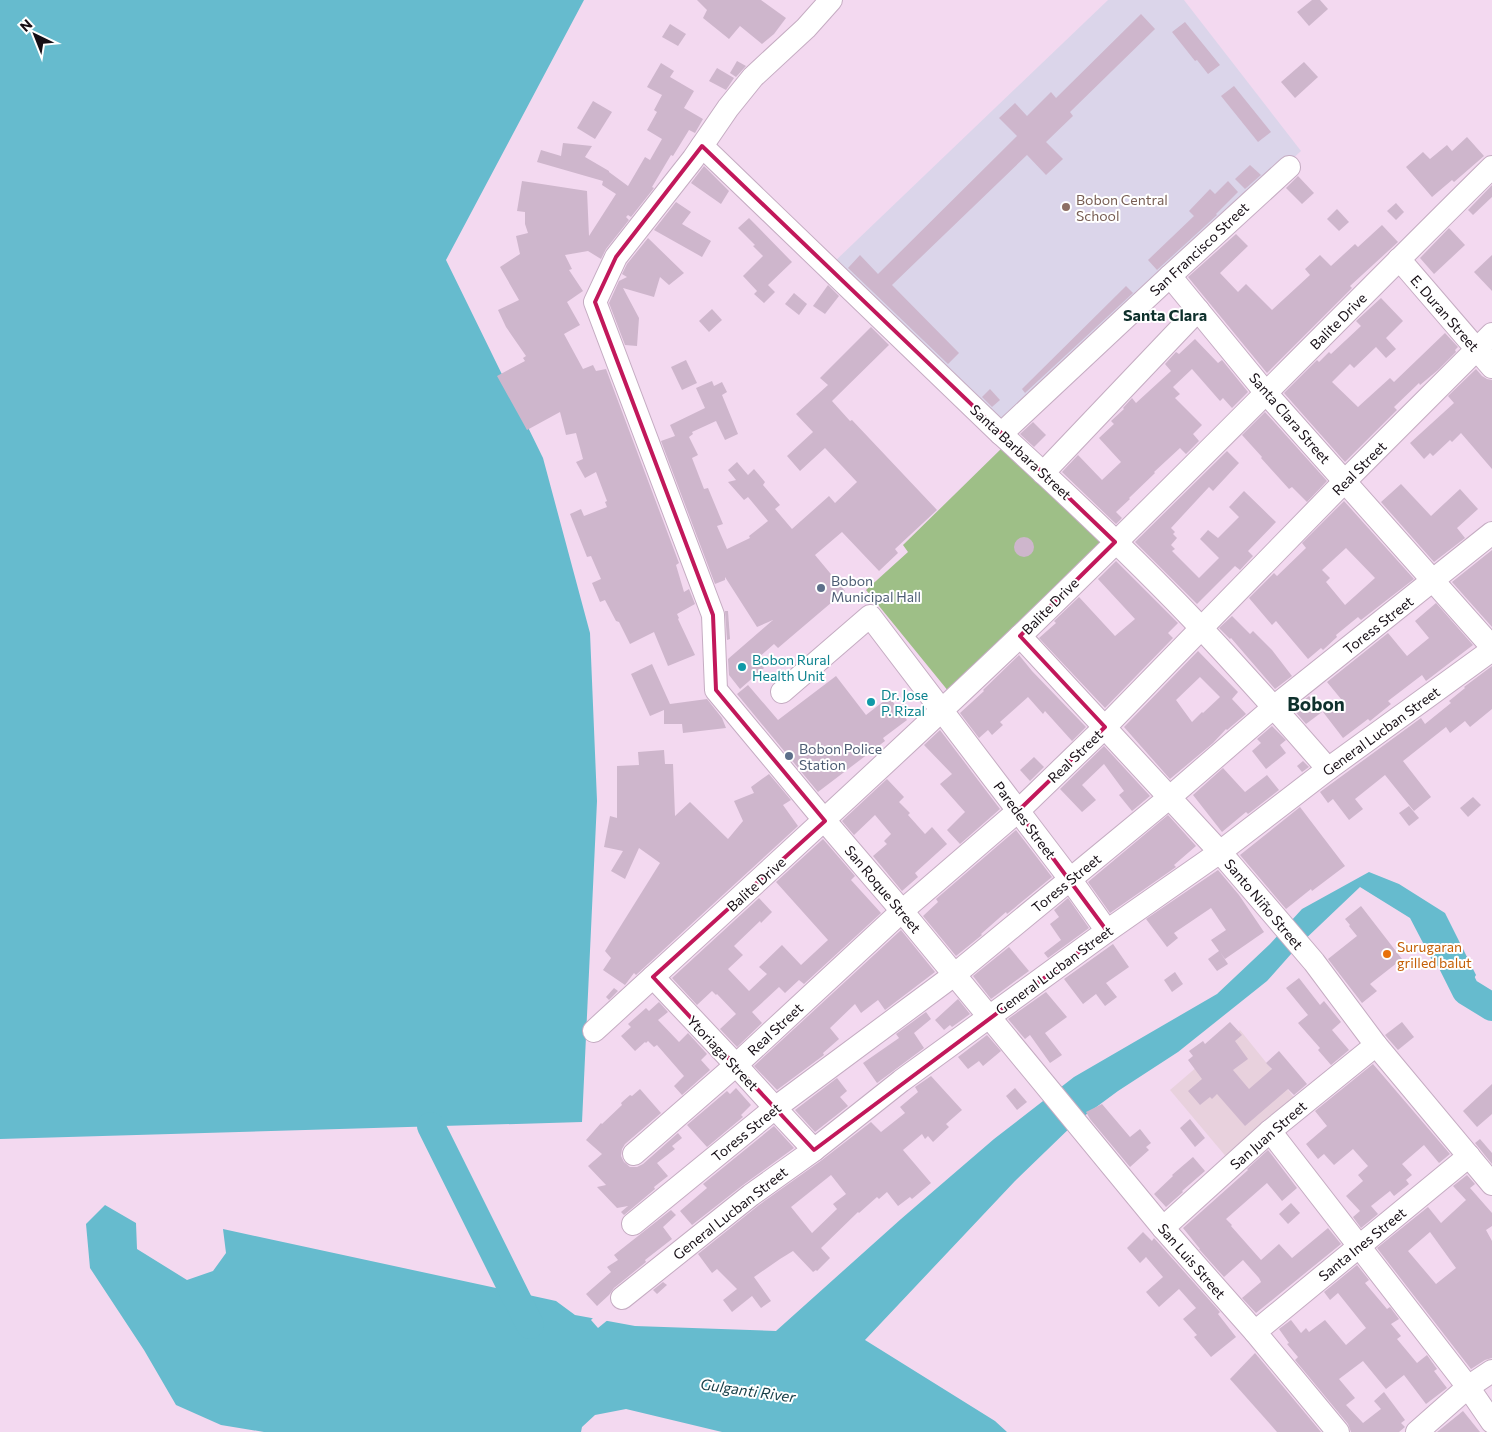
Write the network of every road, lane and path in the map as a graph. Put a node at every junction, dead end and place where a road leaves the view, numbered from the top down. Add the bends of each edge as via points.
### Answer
1 (831, 0) edge
2 (702, 146) junction
3 (1492, 166) edge
4 (1289, 167) dead end
5 (1399, 259) junction
6 (1170, 276) junction
7 (1198, 310) junction
8 (1484, 342) edge
9 (1492, 367) edge
10 (1266, 393) junction
11 (1001, 434) junction
12 (1043, 473) junction
13 (1345, 481) junction
14 (1492, 533) edge
15 (1115, 542) junction
16 (1433, 580) junction
17 (1202, 629) junction
18 (1020, 636) junction
19 (1492, 649) edge
20 (782, 692) dead end
21 (1274, 707) junction
22 (941, 711) junction
23 (1105, 727) junction
24 (1328, 769) junction
25 (1170, 797) junction
26 (1018, 811) junction
27 (825, 821) junction
28 (1220, 852) junction
29 (1070, 879) junction
30 (902, 911) junction
31 (1107, 930) junction
32 (954, 975) junction
33 (653, 978) junction
34 (989, 1017) junction
35 (594, 1031) dead end
36 (1376, 1045) junction
37 (736, 1065) junction
38 (1048, 1089) joint
39 (774, 1108) junction
40 (1270, 1132) junction
41 (814, 1150) junction
42 (634, 1154) dead end
43 (1469, 1156) junction
44 (1492, 1184) edge
45 (633, 1224) dead end
46 (1163, 1228) junction
47 (1359, 1247) junction
48 (622, 1298) dead end
49 (1255, 1332) junction
50 (1492, 1371) edge
51 (1468, 1387) junction
52 (1492, 1422) edge
53 (1338, 1432) edge
54 (1417, 1432) edge

1 - 2 street via 753,77
2 - 11 street, Santa Barbara Street
2 - 27 street, San Roque Street via 616,257 595,302 712,615 716,690
3 - 5 street, Balite Drive
4 - 6 street, San Francisco Street
5 - 8 street, E. Duran Street
5 - 10 street, Balite Drive
6 - 7 street, Santa Clara Street
6 - 11 street, San Francisco Street
7 - 10 street, Santa Clara Street
7 - 12 street
8 - 9 street, E. Duran Street
8 - 13 street, Real Street
10 - 13 street, Santa Clara Street
10 - 15 street, Balite Drive
11 - 12 street, Santa Barbara Street
12 - 15 street, Santa Barbara Street
13 - 16 street, Santa Clara Street
13 - 17 street, Real Street
14 - 16 street, Toress Street
15 - 17 street, Santa Barbara Street
15 - 18 street, Balite Drive
16 - 19 street, Santa Clara Street
16 - 21 street, Toress Street
17 - 21 street, Santa Barbara Street
17 - 23 street, Real Street
18 - 22 street, Balite Drive
18 - 23 street, Santo Niño Street
19 - 24 street, General Lucban Street
20 - 22 street, Paredes Street via 870,616
21 - 24 street, Santa Barbara Street
21 - 25 street, Toress Street
22 - 26 street, Paredes Street
22 - 27 street, Balite Drive
23 - 25 street, Santo Niño Street
23 - 26 street, Real Street
24 - 28 street, General Lucban Street
25 - 28 street, Santo Niño Street
25 - 29 street, Toress Street
26 - 29 street, Paredes Street
26 - 30 street, Real Street
27 - 30 street, San Roque Street
27 - 33 street, Balite Drive
28 - 31 street, General Lucban Street
28 - 36 street, Santo Niño Street via 1314,962
29 - 31 street, Paredes Street
29 - 32 street, Toress Street
30 - 32 street, San Roque Street
30 - 37 street, Real Street
31 - 34 street, General Lucban Street
32 - 34 street, San Roque Street
32 - 39 street, Toress Street
33 - 35 street, Balite Drive
33 - 37 street, Ytoriaga Street
34 - 38 street, San Roque Street
34 - 41 street, General Lucban Street
36 - 40 street, San Juan Street
36 - 43 street, Santo Niño Street
37 - 39 street, Ytoriaga Street
37 - 42 street, Real Street
38 - 46 street, San Luis Street
39 - 41 street, Ytoriaga Street
39 - 45 street, Toress Street
40 - 46 street, San Juan Street
40 - 47 street
41 - 48 street, General Lucban Street via 751,1195
43 - 44 street, Santo Niño Street
43 - 47 street, Santa Ines Street
46 - 49 street, San Luis Street
47 - 49 street, Santa Ines Street
47 - 51 street
49 - 53 street, San Luis Street
50 - 51 street
51 - 52 street
51 - 54 street

